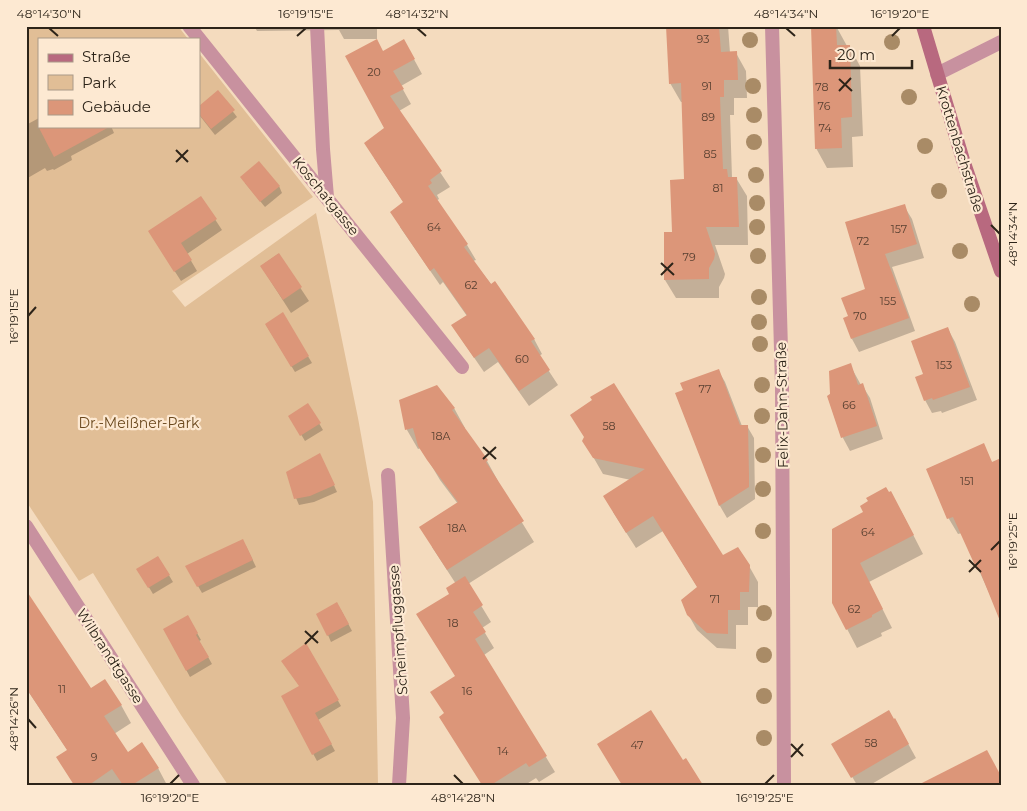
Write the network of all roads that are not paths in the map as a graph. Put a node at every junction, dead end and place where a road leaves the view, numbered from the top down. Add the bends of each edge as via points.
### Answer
1 (189, 26) edge
2 (317, 26) edge
3 (772, 26) edge
4 (923, 26) edge
5 (199, 38) edge
6 (200, 40) edge
7 (1001, 42) edge
8 (937, 74) junction
9 (328, 198) junction
10 (1001, 272) edge
11 (462, 367) dead end
12 (388, 475) dead end
13 (28, 533) edge
14 (193, 785) edge
15 (399, 785) edge
16 (784, 785) edge

1 - 5 street, Koschatgasse
2 - 9 street
3 - 16 street, Felix-Dahn-Straße via 782,386
4 - 8 main road, Krottenbachstraße
6 - 9 street, Koschatgasse
7 - 8 street
8 - 10 main road, Krottenbachstraße via 962,160
9 - 11 street, Koschatgasse
12 - 15 street, Scheimpfluggasse via 403,718
13 - 14 street, Wilbrandtgasse

